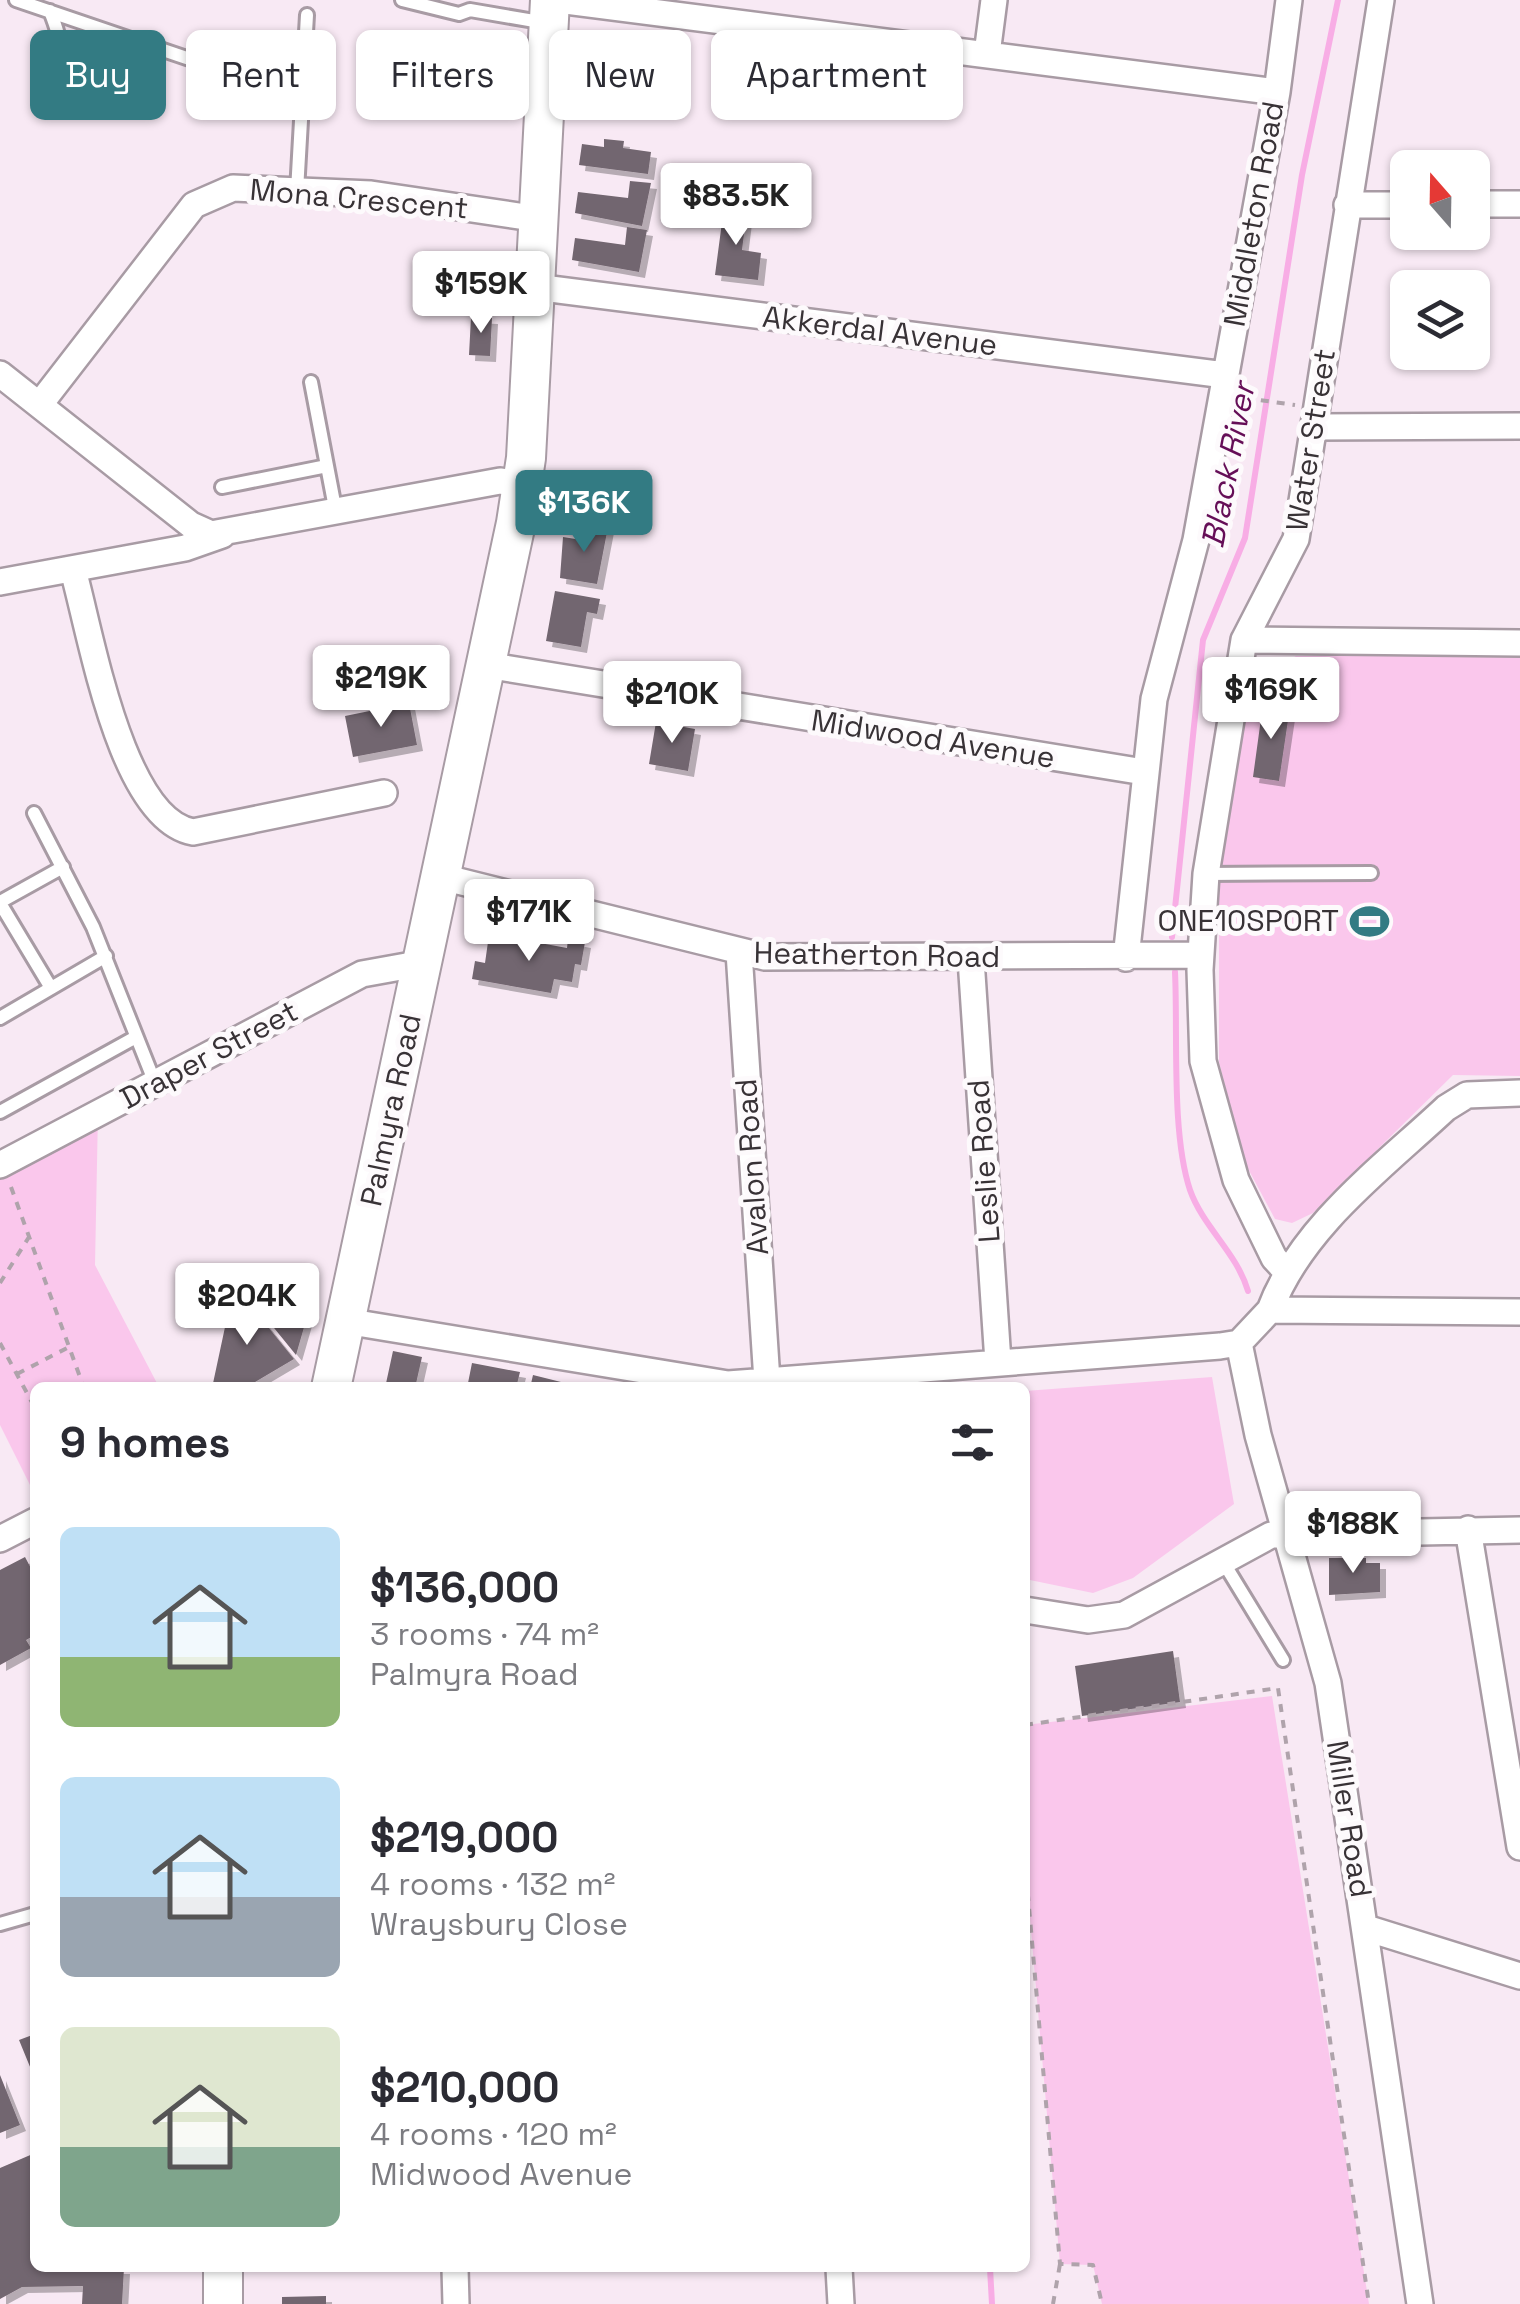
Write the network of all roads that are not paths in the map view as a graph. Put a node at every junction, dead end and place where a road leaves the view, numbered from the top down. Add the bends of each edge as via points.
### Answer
1 (16, 0) edge
2 (402, 0) edge
3 (994, 0) edge
4 (1288, 0) edge
5 (1380, 0) edge
6 (552, 8) edge
7 (757, 11) edge
8 (50, 12) junction
9 (307, 15) dead end
10 (58, 30) edge
11 (987, 54) junction
12 (186, 58) edge
13 (1276, 92) junction
14 (297, 190) junction
15 (1347, 204) junction
16 (1390, 204) edge
17 (1490, 204) edge
18 (1520, 204) edge
19 (539, 220) junction
20 (535, 286) junction
21 (0, 374) edge
22 (1225, 375) junction
23 (312, 382) dead end
24 (40, 404) junction
25 (1316, 426) junction
26 (1520, 426) edge
27 (328, 466) junction
28 (522, 484) junction
29 (222, 487) dead end
30 (158, 498) junction
31 (336, 512) junction
32 (222, 534) junction
33 (129, 559) junction
34 (73, 570) junction
35 (0, 582) edge
36 (1244, 640) junction
37 (1520, 643) edge
38 (486, 665) junction
39 (1144, 772) junction
40 (384, 793) dead end
41 (34, 813) dead end
42 (63, 867) junction
43 (1370, 873) dead end
44 (1206, 874) junction
45 (442, 877) junction
46 (0, 902) edge
47 (739, 952) junction
48 (106, 956) junction
49 (1200, 956) junction
50 (971, 958) junction
51 (1126, 958) junction
52 (423, 963) junction
53 (51, 988) junction
54 (0, 1018) edge
55 (136, 1036) junction
56 (155, 1083) junction
57 (1520, 1093) edge
58 (0, 1112) edge
59 (1, 1164) edge
60 (1285, 1270) junction
61 (1270, 1310) junction
62 (1520, 1312) edge
63 (346, 1321) junction
64 (1239, 1342) junction
65 (998, 1362) junction
66 (767, 1381) junction
67 (331, 1382) edge
68 (30, 1524) edge
69 (1468, 1529) junction
70 (1520, 1530) edge
71 (1287, 1532) junction
72 (0, 1539) edge
73 (1222, 1560) junction
74 (1030, 1611) edge
75 (1283, 1660) dead end
76 (1513, 1763) edge
77 (1520, 1847) edge
78 (30, 1915) edge
79 (0, 1924) edge
80 (1366, 1928) junction
81 (1520, 1976) edge
82 (223, 2272) edge
83 (455, 2272) edge
84 (839, 2272) edge
85 (223, 2304) edge
86 (456, 2304) edge
87 (841, 2304) edge
88 (1420, 2304) edge

1 - 8 lane
2 - 6 lane via 459,14
3 - 11 street
4 - 13 street, Middleton Road
5 - 15 street, Water Street
6 - 7 street
6 - 19 main road, Palmyra Road
7 - 11 street
8 - 10 lane
8 - 12 lane
9 - 14 lane
11 - 13 street
13 - 22 street, Middleton Road
14 - 19 street, Mona Crescent via 371,194
14 - 24 street, Mona Crescent via 232,188 194,206
15 - 16 street
15 - 25 street, Water Street
17 - 18 street
19 - 20 main road, Palmyra Road
20 - 22 street, Akkerdal Avenue
20 - 28 main road, Palmyra Road
21 - 24 street
22 - 39 street, Middleton Road via 1196,540 1158,677
23 - 27 lane
24 - 30 street
25 - 26 street
25 - 36 street, Water Street via 1292,550
27 - 29 lane
27 - 31 lane
28 - 31 street via 500,481
28 - 38 main road, Palmyra Road
30 - 32 street via 201,531
30 - 33 street via 160,534
31 - 32 street
32 - 33 street
33 - 34 street
34 - 35 street
34 - 40 street via 126,758 138,788 166,823 193,832
36 - 37 street
36 - 44 street, Water Street
38 - 39 street, Midwood Avenue
38 - 45 main road, Palmyra Road
39 - 51 street, Middleton Road
41 - 42 lane
42 - 46 lane
42 - 48 lane
43 - 44 lane
44 - 49 street, Water Street
45 - 47 street, Heatherton Road
45 - 52 main road, Palmyra Road
46 - 53 lane
47 - 50 street, Heatherton Road
47 - 66 street, Avalon Road
48 - 53 lane
48 - 55 lane
49 - 51 street, Heatherton Road
49 - 60 street, Water Street via 1202,1053 1223,1141 1236,1180
50 - 51 street, Heatherton Road
50 - 65 street, Leslie Road
52 - 56 street, Draper Street via 362,974
52 - 63 main road, Palmyra Road
53 - 54 lane
55 - 56 lane
55 - 58 lane
56 - 59 street, Draper Street
57 - 60 street via 1467,1095 1446,1108
60 - 61 street
61 - 62 street
61 - 64 street
63 - 66 street via 708,1382
63 - 67 main road, Palmyra Road
64 - 65 street
64 - 71 street, Miller Road
65 - 66 street
68 - 72 street
69 - 70 street
69 - 71 street
69 - 76 street
71 - 73 street
71 - 80 street, Miller Road via 1328,1683
73 - 74 street via 1124,1615 1088,1620
73 - 75 lane
76 - 77 street
78 - 79 lane
80 - 81 street
80 - 88 street, Miller Road
82 - 85 main road
83 - 86 street
84 - 87 street

